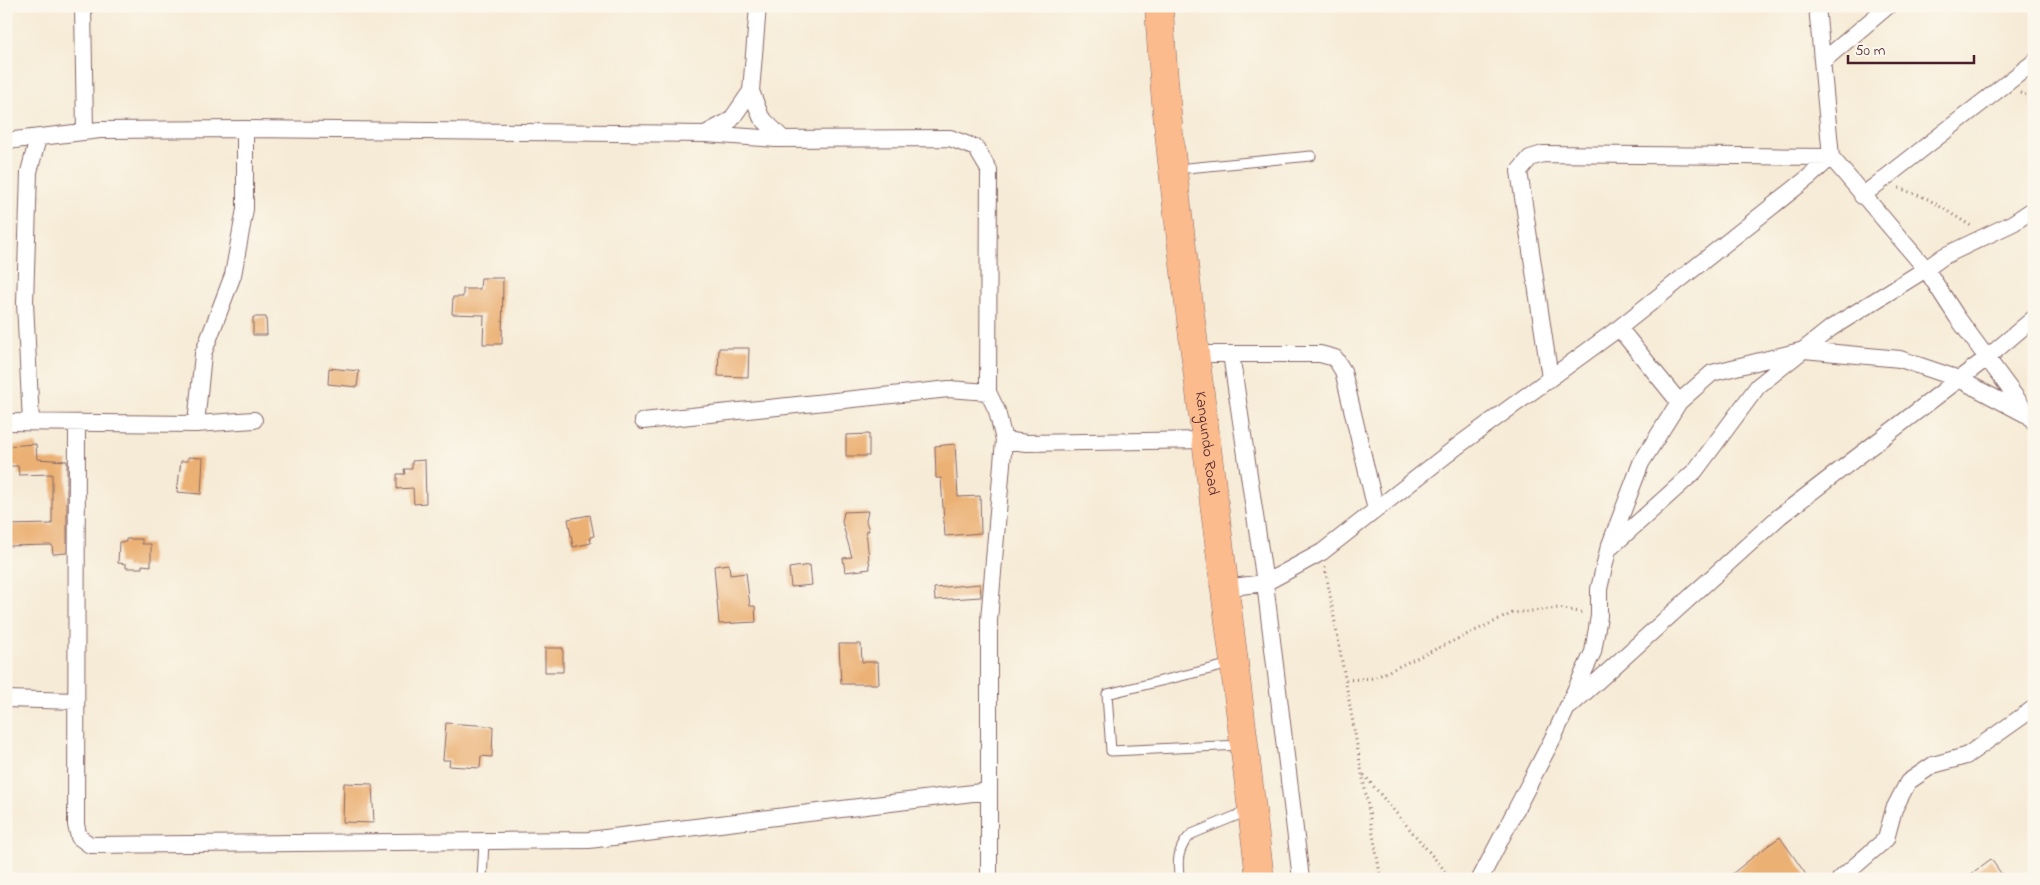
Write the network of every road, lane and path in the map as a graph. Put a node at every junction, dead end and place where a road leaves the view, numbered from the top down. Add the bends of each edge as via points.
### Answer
1 (83, 6) edge
2 (758, 6) edge
3 (1159, 6) edge
4 (1817, 6) edge
5 (1888, 6) edge
6 (1823, 61) junction
7 (2034, 62) edge
8 (751, 91) junction
9 (245, 129) junction
10 (85, 132) junction
11 (705, 134) junction
12 (38, 138) junction
13 (783, 139) junction
14 (6, 141) edge
15 (1311, 156) dead end
16 (1830, 157) junction
17 (1174, 170) junction
18 (1898, 187) dead end
19 (1862, 196) junction
20 (2034, 209) edge
21 (1985, 237) junction
22 (1926, 269) junction
23 (2034, 318) edge
24 (1619, 328) junction
25 (1804, 350) junction
26 (1196, 354) junction
27 (1231, 354) junction
28 (1988, 357) junction
29 (1550, 378) junction
30 (1959, 379) junction
31 (988, 392) junction
32 (1679, 402) junction
33 (254, 420) dead end
34 (643, 421) dead end
35 (6, 422) edge
36 (31, 422) junction
37 (77, 423) junction
38 (2032, 423) edge
39 (196, 424) junction
40 (1004, 440) junction
41 (1205, 440) junction
42 (1376, 510) junction
43 (1608, 550) junction
44 (1322, 552) junction
45 (1265, 583) junction
46 (1224, 588) junction
47 (1599, 616) junction
48 (1234, 663) junction
49 (1346, 680) junction
50 (6, 699) edge
51 (76, 701) junction
52 (2034, 708) edge
53 (1566, 709) junction
54 (1245, 745) junction
55 (1363, 775) junction
56 (989, 791) junction
57 (1252, 809) junction
58 (484, 842) junction
59 (482, 879) edge
60 (989, 879) edge
61 (1180, 879) edge
62 (1260, 879) edge
63 (1301, 879) edge
64 (1381, 879) edge
65 (1452, 879) edge
66 (1480, 879) edge
67 (1840, 879) edge

1 - 10 street
2 - 8 street
3 - 17 highway, Kangundo Road
4 - 6 street
5 - 6 street
6 - 16 street
7 - 19 street
8 - 11 street via 732,120
8 - 13 street via 760,117
9 - 10 street
9 - 11 street
9 - 39 street via 245,209 233,275 203,354
10 - 12 street
11 - 13 street
12 - 14 street
12 - 36 street via 29,172 25,303
13 - 31 street via 950,138 976,148 989,170
15 - 17 lane
16 - 19 street
16 - 24 street
16 - 29 street via 1543,154 1530,158 1519,171
17 - 26 highway, Kangundo Road
18 - 21 path via 1928,199
19 - 22 street
20 - 21 street
21 - 22 street via 1944,256
22 - 25 street via 1831,328
22 - 28 street
23 - 28 street
24 - 29 street
24 - 32 street
25 - 30 street via 1900,359
25 - 32 street via 1712,372
25 - 43 street via 1758,386 1695,471
26 - 27 street
26 - 41 highway, Kangundo Road
27 - 42 street via 1320,354 1335,358 1343,371
27 - 45 street
28 - 30 street
28 - 38 street
29 - 42 street
30 - 38 street
30 - 53 street via 1780,516
31 - 34 street via 949,389
31 - 40 street via 997,411
32 - 43 street via 1641,464
33 - 39 street
35 - 36 street
36 - 37 street
37 - 39 street
37 - 51 street
40 - 41 street via 1026,443
40 - 56 street via 989,620
41 - 46 highway, Kangundo Road
42 - 44 street
43 - 47 street via 1599,589
44 - 45 street
44 - 49 path
45 - 46 street
45 - 63 street
46 - 48 highway, Kangundo Road
47 - 49 path via 1558,608 1513,613 1374,678
47 - 53 street via 1593,652
48 - 54 highway, Kangundo Road
48 - 54 lane via 1107,694 1112,750
49 - 55 path
50 - 51 street
51 - 58 street via 76,826 79,837 90,846
52 - 67 street via 1966,756 1933,765 1908,782 1894,809 1886,839
53 - 66 street
54 - 57 highway, Kangundo Road
55 - 64 path
55 - 65 path
56 - 58 street via 589,840
56 - 60 street
57 - 61 lane via 1192,834 1185,840 1178,859
57 - 62 highway, Kangundo Road
58 - 59 lane

